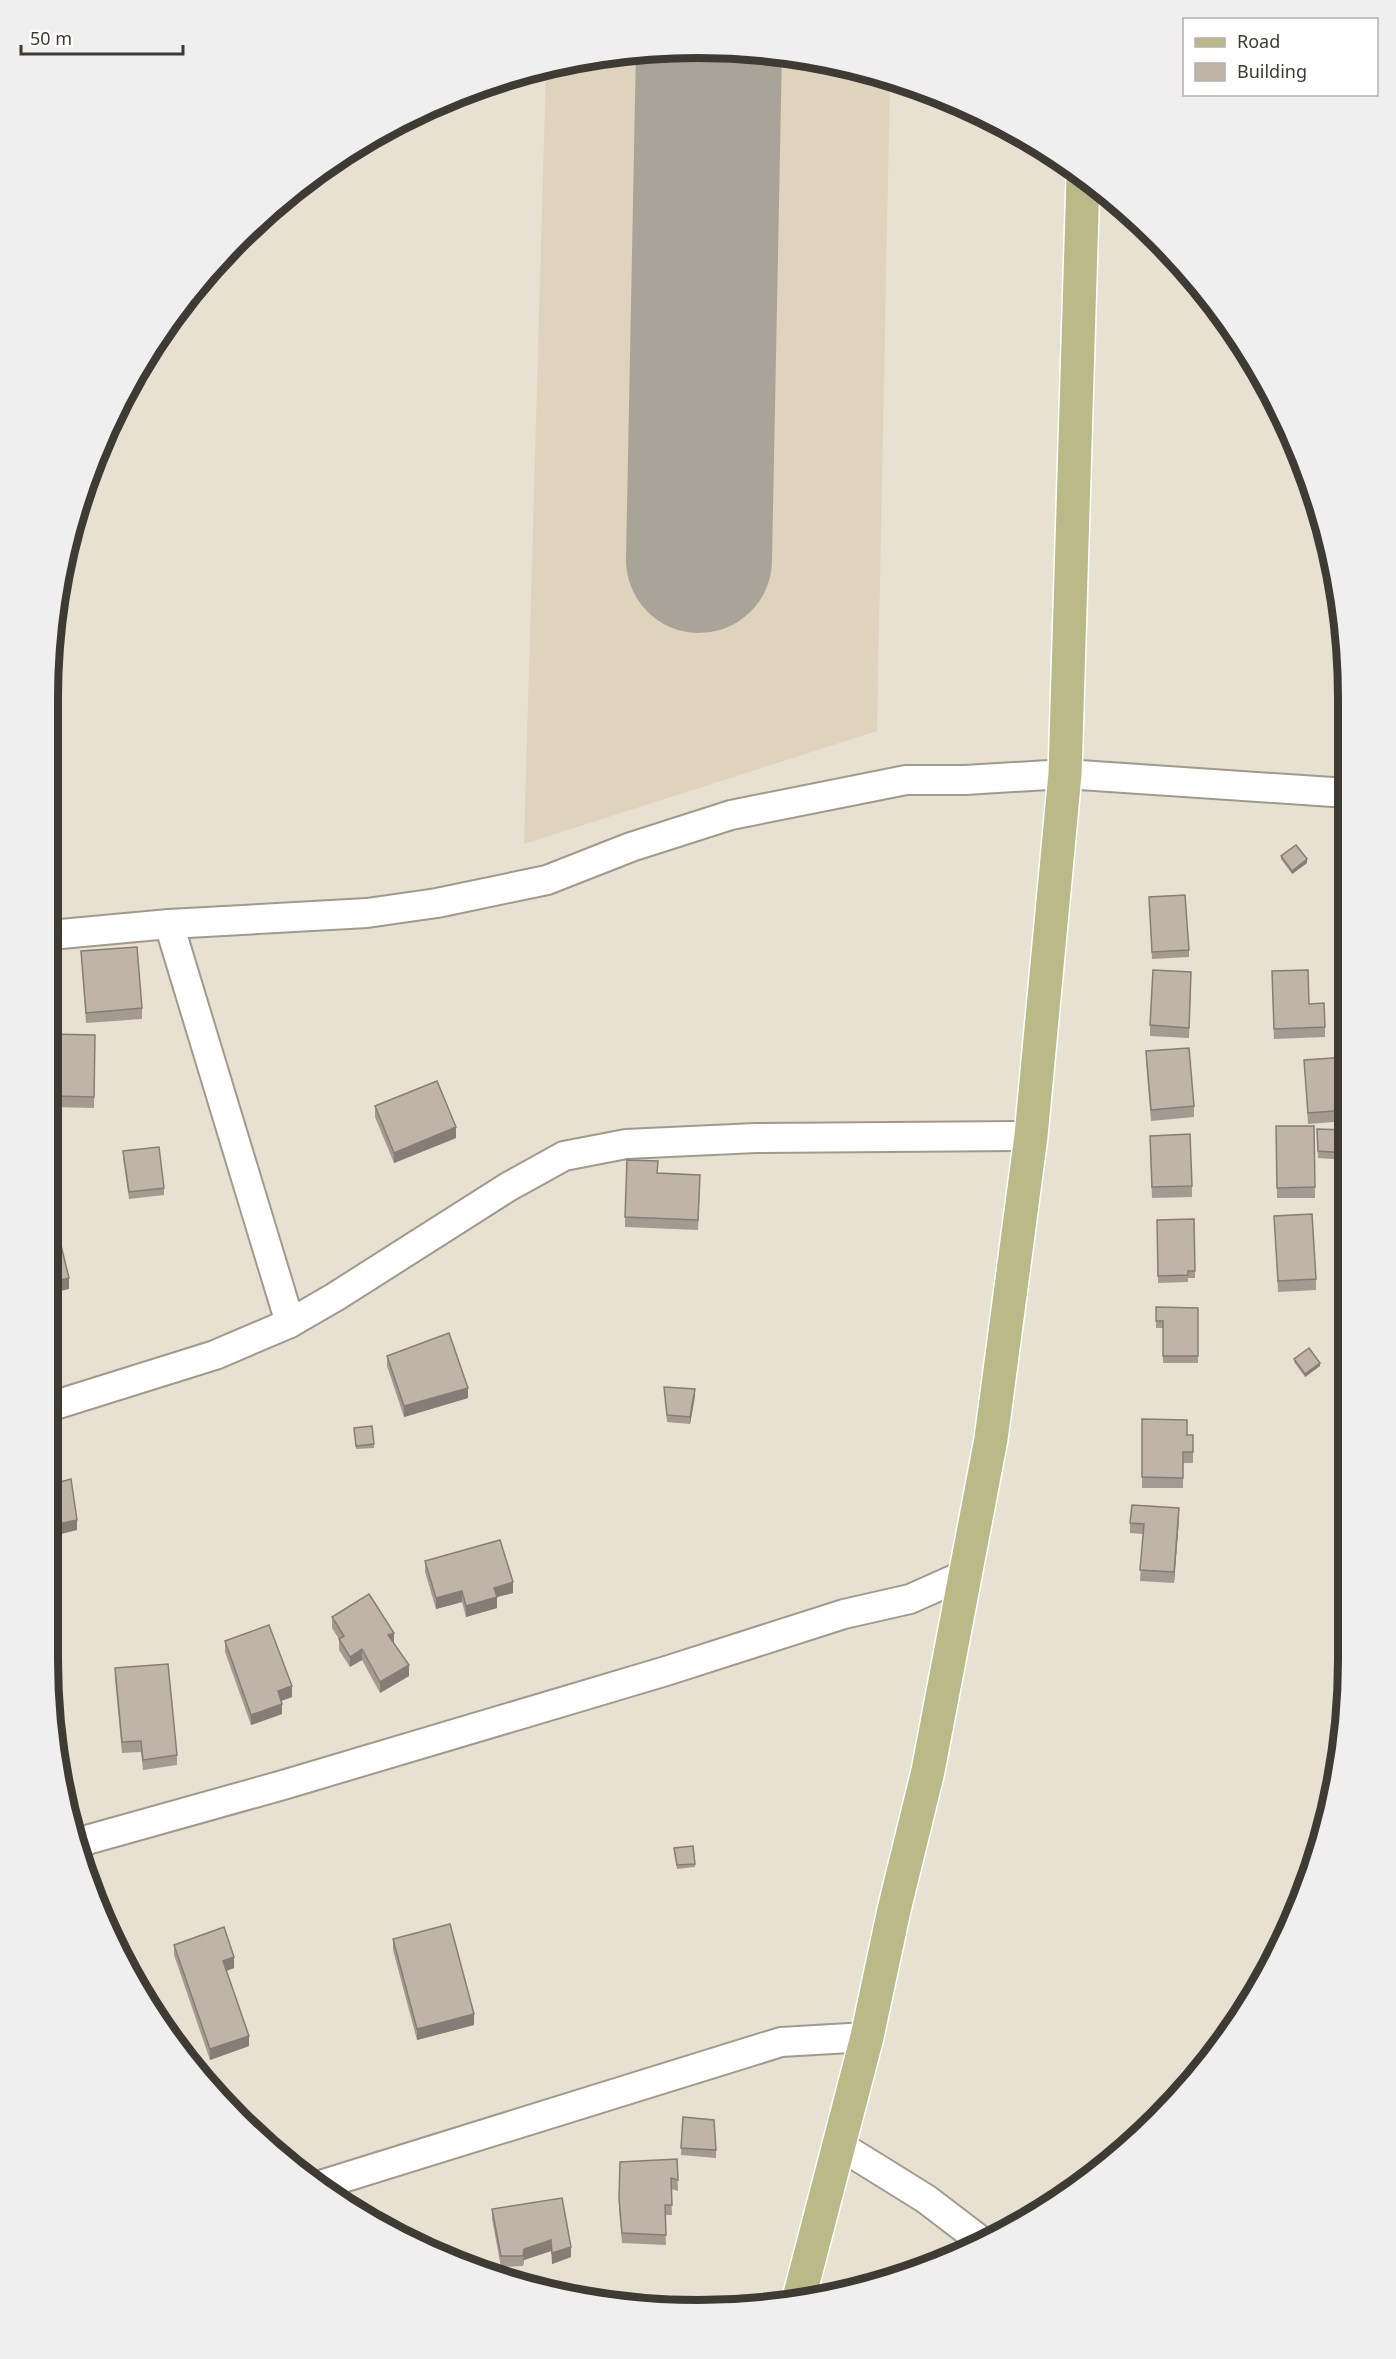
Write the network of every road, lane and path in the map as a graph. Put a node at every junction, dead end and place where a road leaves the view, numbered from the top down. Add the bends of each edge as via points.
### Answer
1 (1083, 188) edge
2 (1065, 774) junction
3 (1337, 792) edge
4 (169, 924) junction
5 (59, 934) edge
6 (1031, 1136) junction
7 (290, 1323) junction
8 (59, 1404) edge
9 (966, 1574) junction
10 (84, 1841) edge
11 (867, 2037) junction
12 (839, 2145) junction
13 (329, 2182) edge
14 (976, 2237) edge
15 (801, 2292) edge

1 - 2 main road
2 - 3 street
2 - 4 street via 906,780 828,794 731,815 631,847 547,880 437,903 367,913
2 - 6 main road
4 - 5 street
4 - 7 street
6 - 7 street via 756,1138 626,1144 564,1156
6 - 9 main road via 991,1439
7 - 8 street via 215,1355
9 - 10 street via 910,1599 844,1614 655,1674
9 - 11 main road via 928,1771
11 - 12 main road
11 - 13 street via 781,2042
12 - 14 street via 926,2199
12 - 15 main road

